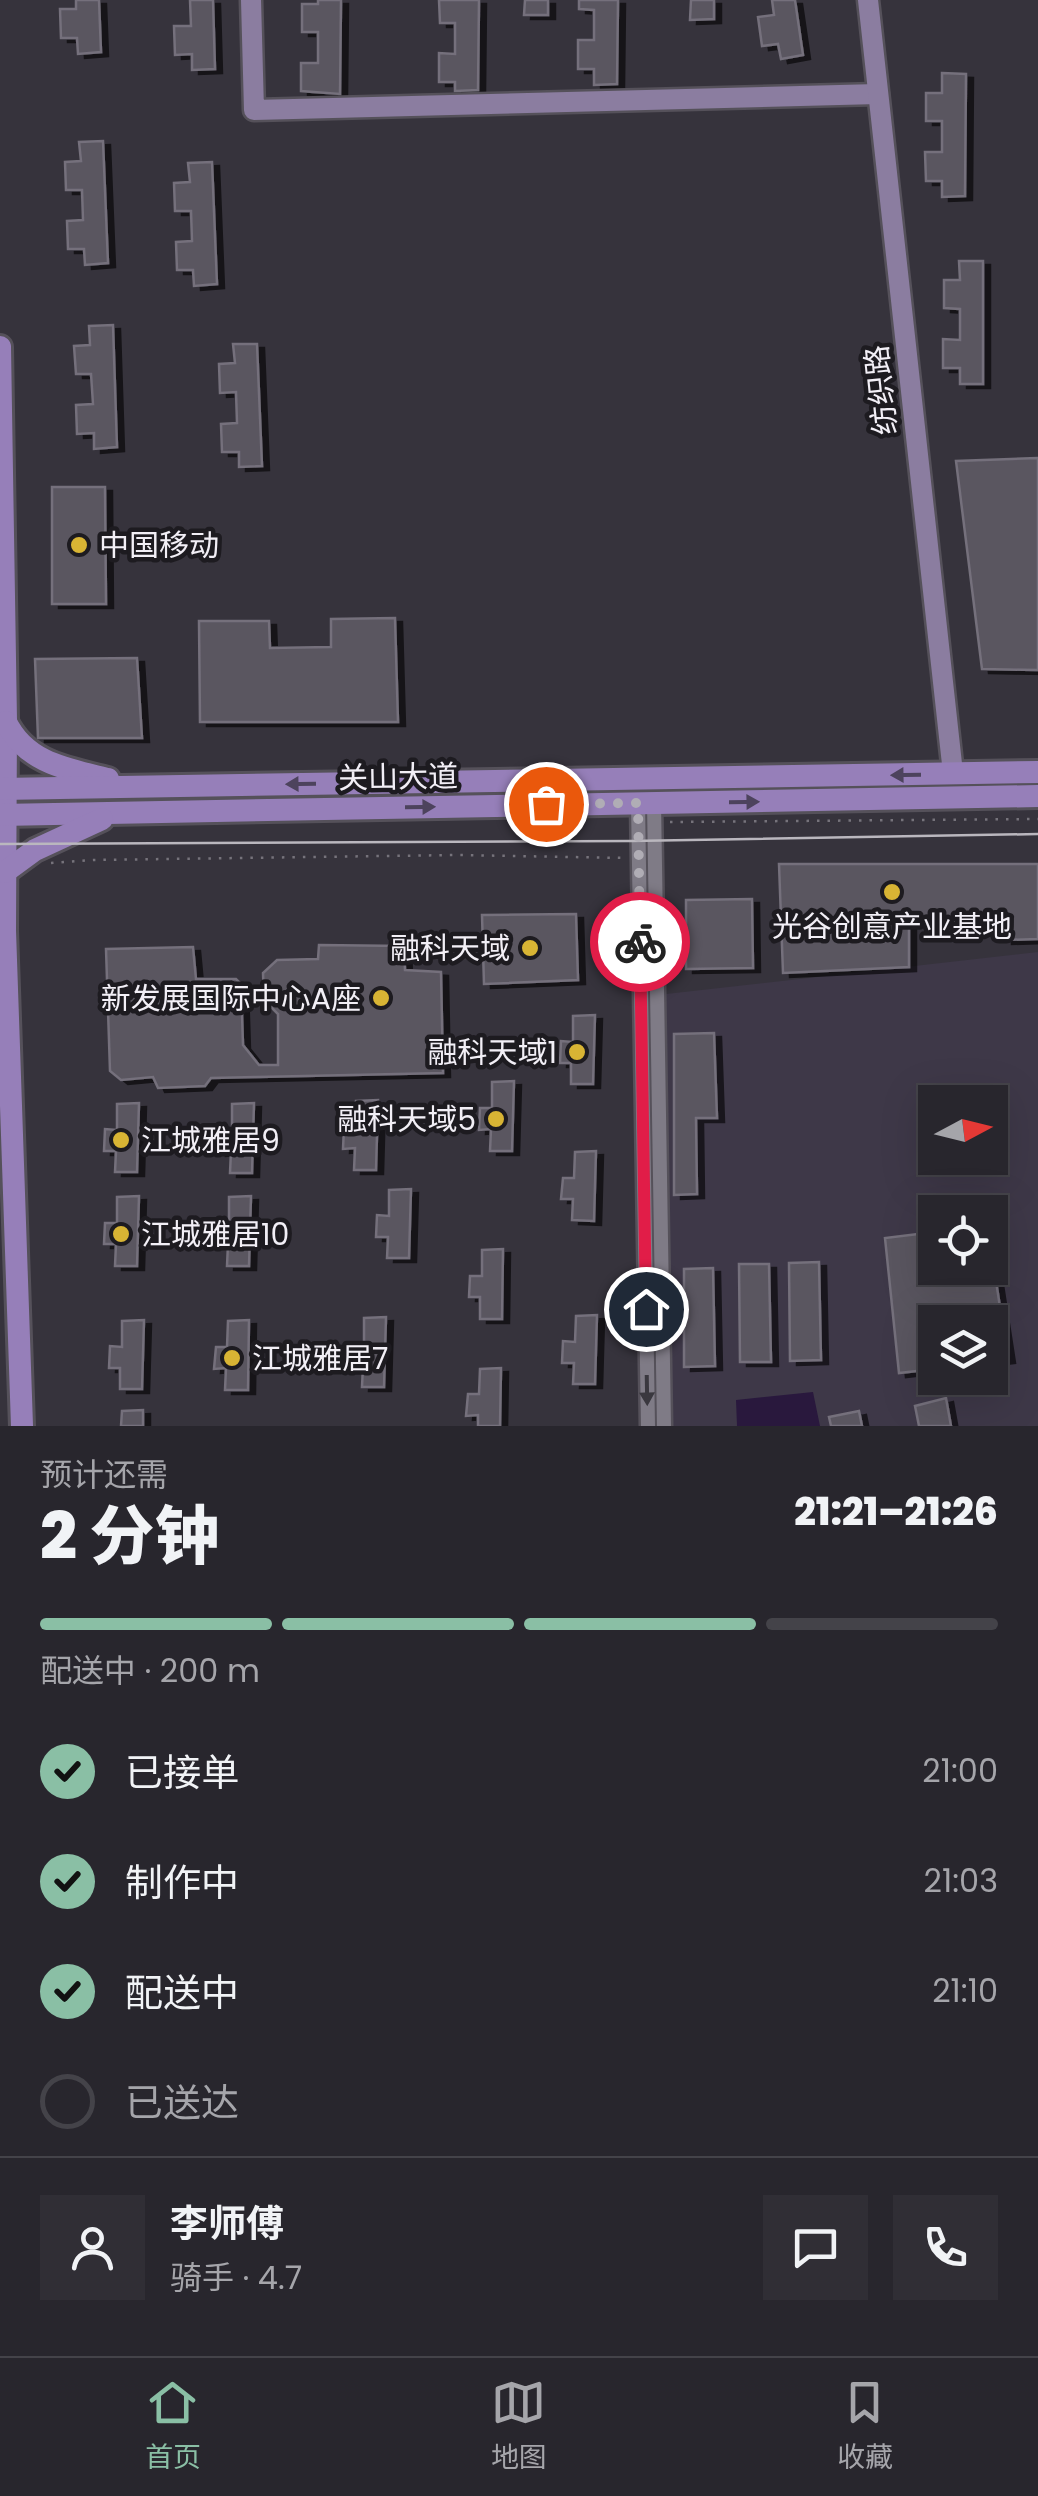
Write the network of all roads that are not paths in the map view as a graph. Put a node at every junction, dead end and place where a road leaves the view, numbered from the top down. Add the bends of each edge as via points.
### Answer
1 (251, 0) edge
2 (868, 0) edge
3 (878, 94) junction
4 (0, 347) edge
5 (6, 721) junction
6 (1038, 772) edge
7 (953, 773) junction
8 (136, 786) junction
9 (2, 789) edge
10 (1038, 796) edge
11 (649, 809) junction
12 (2, 814) edge
13 (112, 814) junction
14 (5, 872) junction
15 (0, 1139) edge
16 (9, 1426) edge
17 (22, 1426) edge
18 (648, 1426) edge
19 (664, 1426) edge

1 - 3 main road via 254,110
2 - 3 main road, 纺织路
3 - 7 main road, 纺织路
4 - 5 main road
5 - 8 main road via 34,756
5 - 9 main road
6 - 7 main road, 关山大道
7 -> 8 main road, 关山大道
8 - 9 main road, 关山大道
9 - 12 main road
11 -> 10 main road, 关山大道
13 -> 11 main road, 关山大道
11 -> 18 street
11 - 19 street
12 - 13 main road, 关山大道
12 - 14 main road
13 - 14 main road via 35,850
14 - 17 main road
15 - 16 main road

